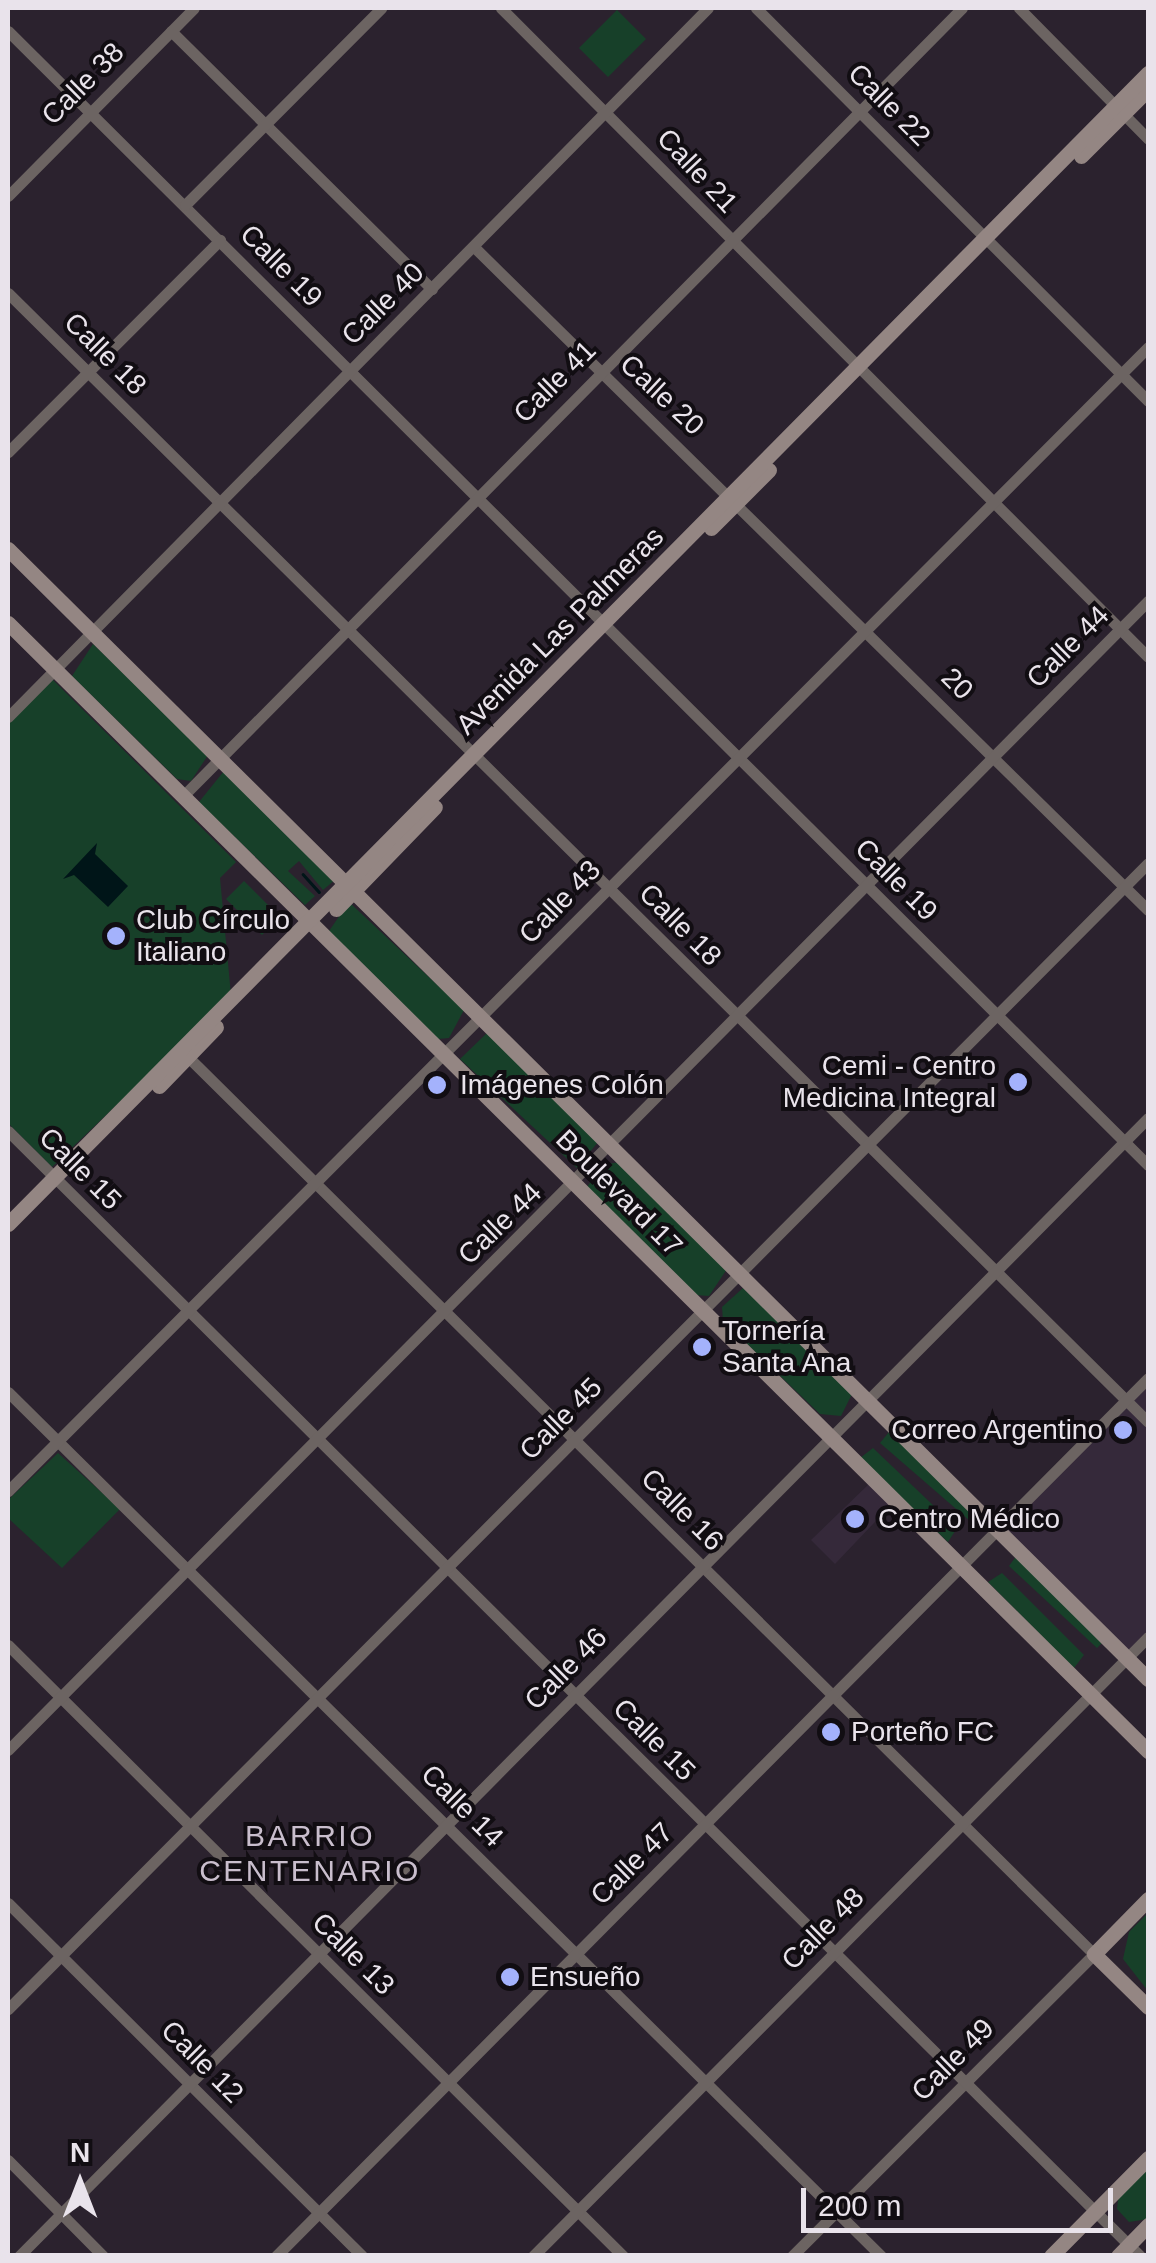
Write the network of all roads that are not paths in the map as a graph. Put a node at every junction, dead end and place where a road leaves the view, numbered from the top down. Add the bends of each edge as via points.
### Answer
1 (194, 8) edge
2 (381, 8) edge
3 (502, 8) edge
4 (708, 8) edge
5 (756, 8) edge
6 (962, 8) edge
7 (1018, 8) edge
8 (8, 31) edge
9 (171, 31) junction
10 (1148, 73) edge
11 (1148, 88) edge
12 (1120, 109) junction
13 (90, 112) junction
14 (608, 112) junction
15 (860, 112) junction
16 (265, 124) junction
17 (1148, 139) edge
18 (8, 196) edge
19 (184, 205) junction
20 (220, 240) junction
21 (991, 240) junction
22 (729, 241) junction
23 (474, 247) junction
24 (432, 289) junction
25 (8, 293) edge
26 (1148, 347) edge
27 (352, 370) junction
28 (860, 370) junction
29 (88, 372) junction
30 (600, 372) junction
31 (1121, 374) junction
32 (1148, 401) edge
33 (8, 452) edge
34 (478, 494) junction
35 (734, 500) junction
36 (220, 502) junction
37 (992, 502) junction
38 (8, 549) edge
39 (1148, 601) edge
40 (8, 623) edge
41 (346, 627) junction
42 (605, 627) junction
43 (866, 629) junction
44 (1121, 629) junction
45 (90, 632) junction
46 (1148, 657) edge
47 (56, 669) junction
48 (8, 717) edge
49 (476, 757) junction
50 (994, 757) junction
51 (219, 758) junction
52 (738, 758) junction
53 (185, 794) junction
54 (1148, 863) edge
55 (866, 886) junction
56 (1125, 886) junction
57 (351, 887) junction
58 (608, 888) junction
59 (1148, 910) edge
60 (314, 922) junction
61 (737, 1016) junction
62 (997, 1016) junction
63 (484, 1017) junction
64 (184, 1052) junction
65 (446, 1054) junction
66 (1148, 1118) edge
67 (8, 1131) edge
68 (1125, 1142) junction
69 (868, 1146) junction
70 (614, 1148) junction
71 (1148, 1165) edge
72 (57, 1181) junction
73 (316, 1182) junction
74 (576, 1185) junction
75 (8, 1224) edge
76 (8, 1237) edge
77 (995, 1272) junction
78 (742, 1274) junction
79 (446, 1311) junction
80 (187, 1312) junction
81 (704, 1312) junction
82 (1148, 1378) edge
83 (8, 1392) edge
84 (1127, 1400) junction
85 (867, 1402) junction
86 (1148, 1422) edge
87 (319, 1439) junction
88 (831, 1439) junction
89 (59, 1440) junction
90 (576, 1440) junction
91 (8, 1492) edge
92 (999, 1530) junction
93 (704, 1566) junction
94 (960, 1566) junction
95 (186, 1568) junction
96 (447, 1569) junction
97 (1148, 1637) edge
98 (8, 1644) edge
99 (1127, 1658) junction
100 (1148, 1679) edge
101 (834, 1693) junction
102 (1090, 1694) junction
103 (60, 1696) junction
104 (575, 1696) junction
105 (317, 1697) junction
106 (8, 1750) edge
107 (1148, 1751) edge
108 (446, 1824) junction
109 (964, 1824) junction
110 (190, 1826) junction
111 (705, 1826) junction
112 (1148, 1900) edge
113 (8, 1903) edge
114 (835, 1952) junction
115 (578, 1954) junction
116 (1094, 1954) junction
117 (318, 1955) junction
118 (60, 1956) junction
119 (1148, 2008) edge
120 (8, 2009) edge
121 (708, 2082) junction
122 (965, 2082) junction
123 (448, 2084) junction
124 (190, 2085) junction
125 (1148, 2158) edge
126 (8, 2160) edge
127 (578, 2210) junction
128 (1096, 2210) junction
129 (836, 2211) junction
130 (318, 2212) junction
131 (60, 2213) junction
132 (1148, 2225) edge
133 (1129, 2252) edge
134 (19, 2256) edge
135 (104, 2256) edge
136 (276, 2256) edge
137 (362, 2256) edge
138 (533, 2256) edge
139 (623, 2256) edge
140 (792, 2256) edge
141 (882, 2256) edge
142 (1051, 2256) edge

1 - 9 street, Calle 38
2 - 16 street
3 - 14 street, Calle 21
4 - 14 street, Calle 40
5 - 15 street, Calle 22
6 - 15 street, Calle 41
7 - 12 street
8 - 13 street, Calle 19
9 - 13 street, Calle 38
9 - 16 street
10 - 12 main road, Avenida Las Palmeras
11 - 12 main road, Avenida Las Palmeras
12 - 17 street
12 - 21 main road, Avenida Las Palmeras
13 - 18 street, Calle 38
13 - 19 street, Calle 19
14 - 22 street, Calle 21
14 - 23 street, Calle 40
15 - 21 street, Calle 22
15 - 22 street, Calle 41
16 - 19 street
16 - 24 street
19 - 20 street, Calle 19
20 - 27 street, Calle 19
20 - 29 street
21 - 28 main road, Avenida Las Palmeras
21 - 31 street, Calle 22
22 - 28 street, Calle 21
22 - 30 street, Calle 41
23 - 24 street, Calle 40
23 - 30 street, Calle 20
24 - 27 street, Calle 40
25 - 29 street, Calle 18
26 - 31 street, Calle 43
27 - 34 street, Calle 19
27 - 36 street, Calle 40
28 - 35 main road, Avenida Las Palmeras
28 - 37 street, Calle 21
29 - 33 street
29 - 36 street, Calle 18
30 - 34 street, Calle 41
30 - 35 street, Calle 20
31 - 32 street, Calle 22
31 - 37 street, Calle 43
34 - 41 street, Calle 41
34 - 42 street, Calle 19
35 - 42 main road, Avenida Las Palmeras
35 - 43 street, 20
36 - 41 street, Calle 18
36 - 45 street, Calle 40
37 - 43 street, Calle 43
37 - 44 street, Calle 21
38 - 45 main road, Boulevard 17
39 - 44 street, Calle 44
40 - 47 main road, Boulevard 17
41 - 49 street, Calle 18
41 - 51 street, Calle 41
42 - 49 main road, Avenida Las Palmeras
42 - 52 street, Calle 19
43 - 50 street, 20
43 - 52 street, Calle 43
44 - 46 street, Calle 21
44 - 50 street, Calle 44
45 - 47 street, Calle 40
45 - 51 main road, Boulevard 17
47 - 48 street
47 - 53 main road, Boulevard 17
49 - 57 main road, Avenida Las Palmeras
49 - 58 street, Calle 18
50 - 55 street, Calle 44
50 - 56 street, 20
51 - 53 street, Calle 41
51 - 57 main road, Boulevard 17
52 - 55 street, Calle 19
52 - 58 street, Calle 43
53 - 60 main road, Boulevard 17
54 - 56 street, Calle 45
55 - 61 street, Calle 44
55 - 62 street, Calle 19
56 - 59 street, 20
56 - 62 street, Calle 45
57 - 60 main road, Avenida Las Palmeras
57 - 63 main road, Boulevard 17
58 - 61 street, Calle 18
58 - 63 street, Calle 43
60 - 64 main road, Avenida Las Palmeras
60 - 65 main road, Boulevard 17
61 - 69 street, Calle 18
61 - 70 street, Calle 44
62 - 68 street, Calle 19
62 - 69 street, Calle 45
63 - 65 street, Calle 43
63 - 70 main road, Boulevard 17
64 - 72 main road, Avenida Las Palmeras
64 - 73 street, Calle 16
65 - 73 street, Calle 43
65 - 74 main road, Boulevard 17
66 - 68 street, Calle 46
67 - 72 street, Calle 15
68 - 71 street, Calle 19
68 - 77 street, Calle 46
69 - 77 street, Calle 18
69 - 78 street, Calle 45
70 - 74 street, Calle 44
70 - 78 main road, Boulevard 17
72 - 75 main road, Avenida Las Palmeras
72 - 76 main road, Avenida Las Palmeras
72 - 80 street, Calle 15
73 - 79 street, Calle 16
73 - 80 street, Calle 43
74 - 79 street, Calle 44
74 - 81 main road, Boulevard 17
77 - 84 street, Calle 18
77 - 85 street, Calle 46
78 - 81 street, Calle 45
78 - 85 main road, Boulevard 17
79 - 87 street, Calle 44
79 - 90 street, Calle 16
80 - 87 street, Calle 15
80 - 89 street, Calle 43
81 - 88 main road, Boulevard 17
81 - 90 street, Calle 45
82 - 84 street, Calle 47
83 - 89 street, Calle 14
84 - 86 street, Calle 18
84 - 92 street, Calle 47
85 - 88 street, Calle 46
85 - 92 main road, Boulevard 17
87 - 95 street, Calle 44
87 - 96 street, Calle 15
88 - 93 street, Calle 46
88 - 94 main road, Boulevard 17
89 - 91 street, Calle 43
89 - 95 street, Calle 14
90 - 93 street, Calle 16
90 - 96 street, Calle 45
92 - 94 street, Calle 47
92 - 99 main road, Boulevard 17
93 - 101 street, Calle 16
93 - 104 street, Calle 46
94 - 101 street, Calle 47
94 - 102 main road, Boulevard 17
95 - 103 street, Calle 44
95 - 105 street, Calle 14
96 - 104 street, Calle 15
96 - 105 street, Calle 45
97 - 99 street, Calle 48
98 - 103 street, Calle 13
99 - 100 main road, Boulevard 17
99 - 102 street, Calle 48
101 - 109 street, Calle 16
101 - 111 street, Calle 47
102 - 107 main road, Boulevard 17
102 - 109 street, Calle 48
103 - 106 street, Calle 44
103 - 110 street, Calle 13
104 - 108 street, Calle 46
104 - 111 street, Calle 15
105 - 108 street, Calle 14
105 - 110 street, Calle 45
108 - 115 street, Calle 14
108 - 117 street, Calle 46
109 - 114 street, Calle 48
109 - 116 street, Calle 16
110 - 117 street, Calle 13
110 - 118 street, Calle 45
111 - 114 street, Calle 15
111 - 115 street, Calle 47
112 - 116 main road, Calle 49
113 - 118 street, Calle 12
114 - 121 street, Calle 48
114 - 122 street, Calle 15
115 - 121 street, Calle 14
115 - 123 street, Calle 47
116 - 119 main road, Calle 16
116 - 122 street, Calle 49
117 - 123 street, Calle 13
117 - 124 street, Calle 46
118 - 120 street, Calle 45
118 - 124 street, Calle 12
121 - 127 street, Calle 48
121 - 129 street, Calle 14
122 - 128 street, Calle 15
122 - 129 street, Calle 49
123 - 127 street, Calle 13
123 - 130 street, Calle 47
124 - 130 street, Calle 12
124 - 131 street, Calle 46
125 - 128 main road
126 - 131 street
127 - 138 street, Calle 48
127 - 139 street, Calle 13
128 - 133 street, Calle 15
128 - 142 main road
129 - 140 street, Calle 49
129 - 141 street, Calle 14
130 - 136 street, Calle 47
130 - 137 street, Calle 12
131 - 134 street, Calle 46
131 - 135 street
132 - 133 main road

